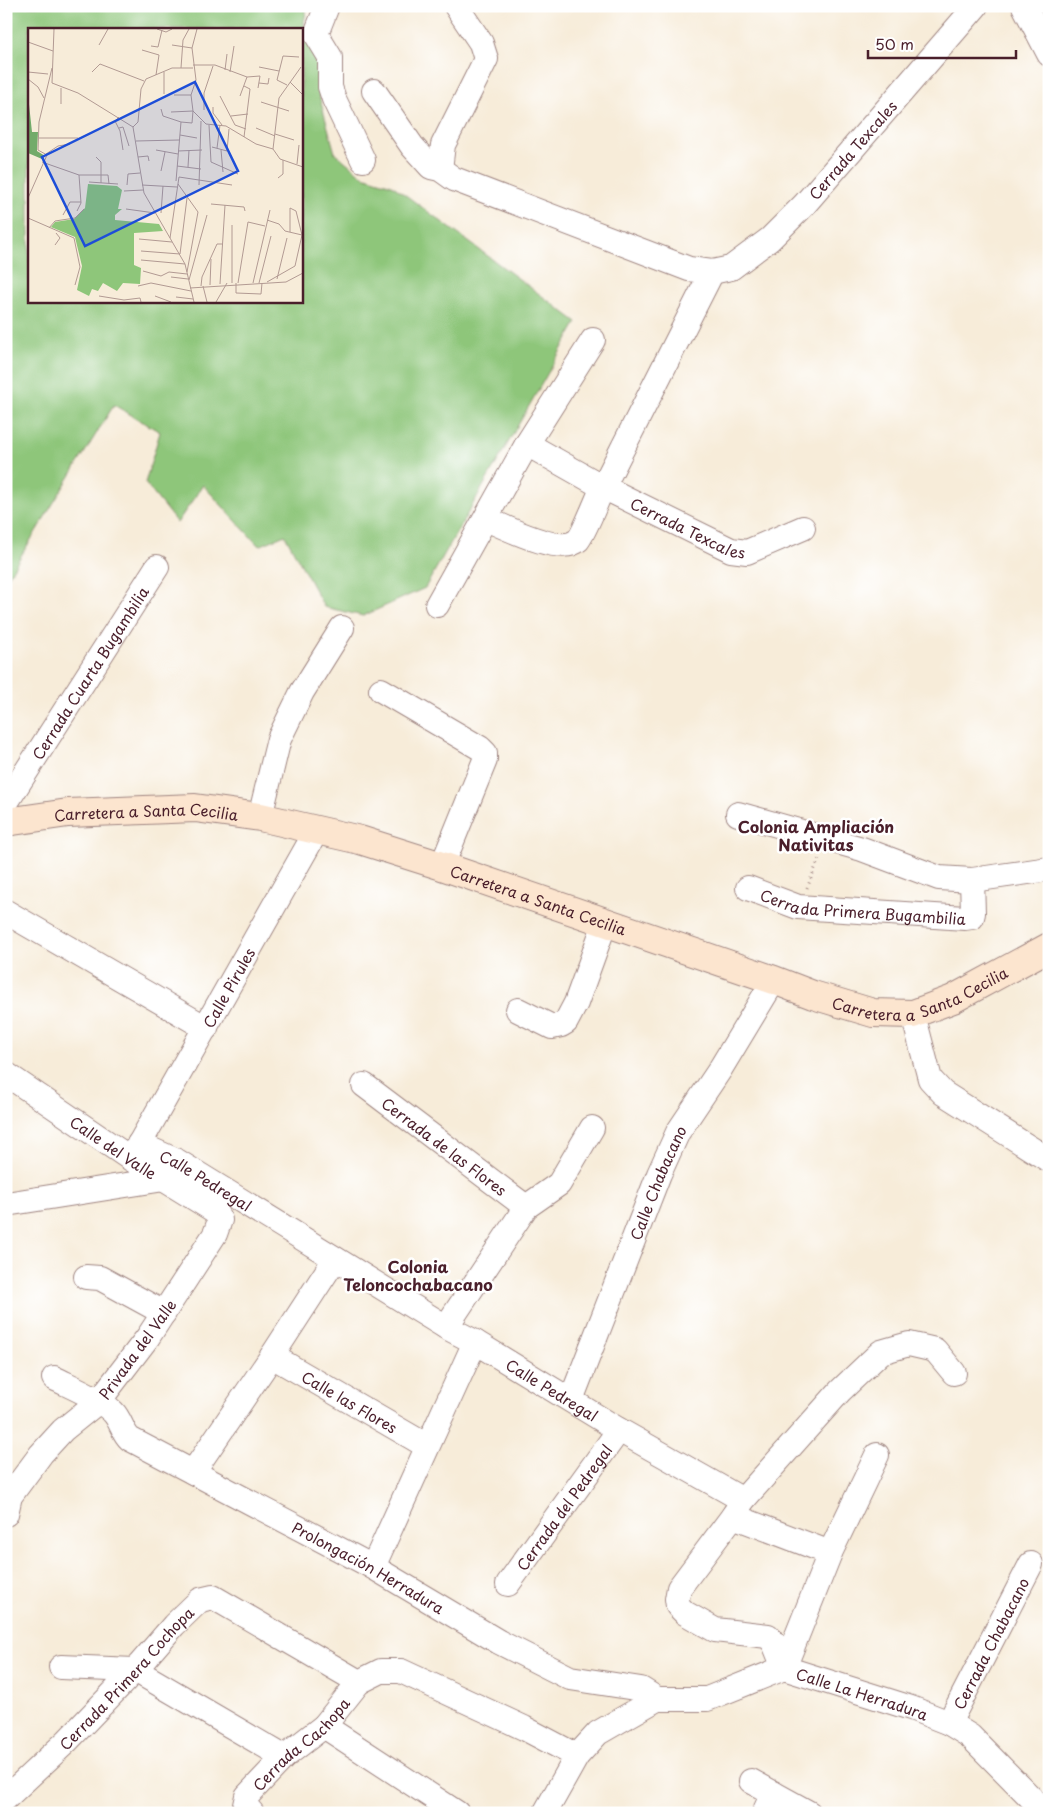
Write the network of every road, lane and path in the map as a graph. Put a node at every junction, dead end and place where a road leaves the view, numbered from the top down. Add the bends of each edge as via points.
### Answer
1 (327, 6) edge
2 (456, 6) edge
3 (976, 6) edge
4 (1024, 6) edge
5 (1049, 54) edge
6 (374, 91) dead end
7 (363, 160) dead end
8 (440, 169) junction
9 (712, 272) junction
10 (593, 340) dead end
11 (527, 444) junction
12 (603, 487) junction
13 (486, 519) junction
14 (803, 528) dead end
15 (157, 567) dead end
16 (437, 605) dead end
17 (342, 628) dead end
18 (381, 690) dead end
19 (6, 803) edge
20 (738, 814) dead end
21 (260, 817) junction
22 (6, 822) edge
23 (317, 830) junction
24 (828, 839) junction
25 (442, 866) junction
26 (1049, 869) edge
27 (972, 880) junction
28 (748, 888) dead end
29 (798, 907) junction
30 (6, 912) edge
31 (605, 922) junction
32 (1049, 947) edge
33 (774, 980) junction
34 (518, 1010) dead end
35 (913, 1014) junction
36 (206, 1028) junction
37 (6, 1074) edge
38 (364, 1085) dead end
39 (592, 1128) dead end
40 (135, 1151) junction
41 (1049, 1160) edge
42 (164, 1179) junction
43 (6, 1204) edge
44 (526, 1207) junction
45 (220, 1220) joint
46 (335, 1259) junction
47 (86, 1277) dead end
48 (164, 1313) junction
49 (446, 1327) junction
50 (474, 1342) junction
51 (272, 1356) junction
52 (954, 1373) dead end
53 (54, 1378) dead end
54 (571, 1400) junction
55 (99, 1401) junction
56 (619, 1430) junction
57 (428, 1446) junction
58 (877, 1455) dead end
59 (193, 1472) junction
60 (8, 1501) edge
61 (738, 1508) junction
62 (830, 1553) junction
63 (1031, 1564) dead end
64 (373, 1567) junction
65 (508, 1584) dead end
66 (61, 1667) dead end
67 (784, 1668) junction
68 (135, 1670) junction
69 (359, 1682) junction
70 (657, 1698) junction
71 (949, 1723) junction
72 (324, 1726) junction
73 (576, 1756) junction
74 (284, 1757) junction
75 (751, 1781) dead end
76 (6, 1798) edge
77 (769, 1803) edge
78 (248, 1809) edge
79 (547, 1810) edge
80 (457, 1813) edge
81 (809, 1813) edge
82 (1046, 1813) edge

1 - 7 street via 316,34 330,57 330,86 334,99
2 - 8 street via 482,43 486,59 444,145
3 - 9 street, Cerrada Texcales via 804,205 770,239 731,268
4 - 5 street
6 - 8 street, Cerrada Texcales via 412,146 431,167
8 - 9 street, Cerrada Texcales via 454,179 689,269
9 - 12 street
10 - 11 street
11 - 12 street, Cerrada Texcales
11 - 13 street
12 - 13 street via 579,539 570,545 550,544
12 - 14 street, Cerrada Texcales via 732,550 747,552
13 - 16 street
15 - 19 street, Cerrada Cuarta Bugambilia
17 - 21 street via 302,692 279,739
18 - 25 street via 485,753
20 - 24 street
21 - 22 main road, Carretera a Santa Cecilia via 195,808 68,813
21 - 23 main road, Carretera a Santa Cecilia
23 - 25 main road, Carretera a Santa Cecilia
23 - 36 street, Calle Pirules
24 - 27 street via 939,878
24 - 29 path
25 - 31 main road, Carretera a Santa Cecilia
26 - 27 street
27 - 29 street, Cerrada Primera Bugambilia via 972,917
28 - 29 street, Cerrada Primera Bugambilia
30 - 36 street
31 - 33 main road, Carretera a Santa Cecilia
31 - 34 street via 566,1022 552,1027
32 - 35 main road, Carretera a Santa Cecilia via 952,1000
33 - 35 main road, Carretera a Santa Cecilia via 873,1013
33 - 54 street, Calle Chabacano via 678,1132
35 - 41 street via 930,1079 943,1093
36 - 40 street, Calle Pirules
37 - 40 street, Calle del Valle
38 - 44 street, Cerrada de las Flores
39 - 44 street via 559,1184
40 - 42 street, Calle del Valle
40 - 46 street, Calle Pedregal via 178,1161
42 - 43 street
42 - 45 street, Calle del Valle via 215,1211
44 - 49 street
45 - 48 street, Privada del Valle via 215,1234
46 - 49 street, Calle Pedregal
46 - 51 street
47 - 48 street via 100,1278
48 - 55 street, Privada del Valle
49 - 50 street, Calle Pedregal
50 - 54 street, Calle Pedregal
50 - 57 street
51 - 57 street, Calle las Flores
51 - 59 street
52 - 61 street via 934,1350 909,1344 881,1352 840,1391
53 - 55 street, Prolongación Herradura
54 - 56 street, Calle Pedregal
55 - 59 street, Prolongación Herradura via 115,1414 130,1439
55 - 60 street, Privada del Valle via 40,1454
56 - 61 street, Calle Pedregal
56 - 65 street, Cerrada del Pedregal
57 - 64 street
58 - 62 street
59 - 64 street, Prolongación Herradura
61 - 62 street, Calle Pedregal
61 - 67 street via 680,1588 678,1606 715,1630 768,1636
62 - 67 street
63 - 71 street, Cerrada Chabacano
64 - 70 street, Prolongación Herradura via 499,1642 570,1678 641,1689
66 - 68 street
67 - 70 street, Calle La Herradura via 707,1699
67 - 71 street, Calle La Herradura
68 - 69 street, Cerrada Primera Cochopa via 200,1600 213,1597
68 - 74 street
68 - 76 street, Cerrada Primera Cochopa via 67,1741
69 - 72 street, Cerrada Cachopa
69 - 73 street via 381,1671 401,1671
70 - 73 street via 598,1733
71 - 82 street, Calle La Herradura via 970,1736
72 - 74 street, Cerrada Cachopa
72 - 80 street
73 - 79 street
74 - 78 street, Cerrada Cachopa via 247,1796
75 - 77 street
77 - 81 street

